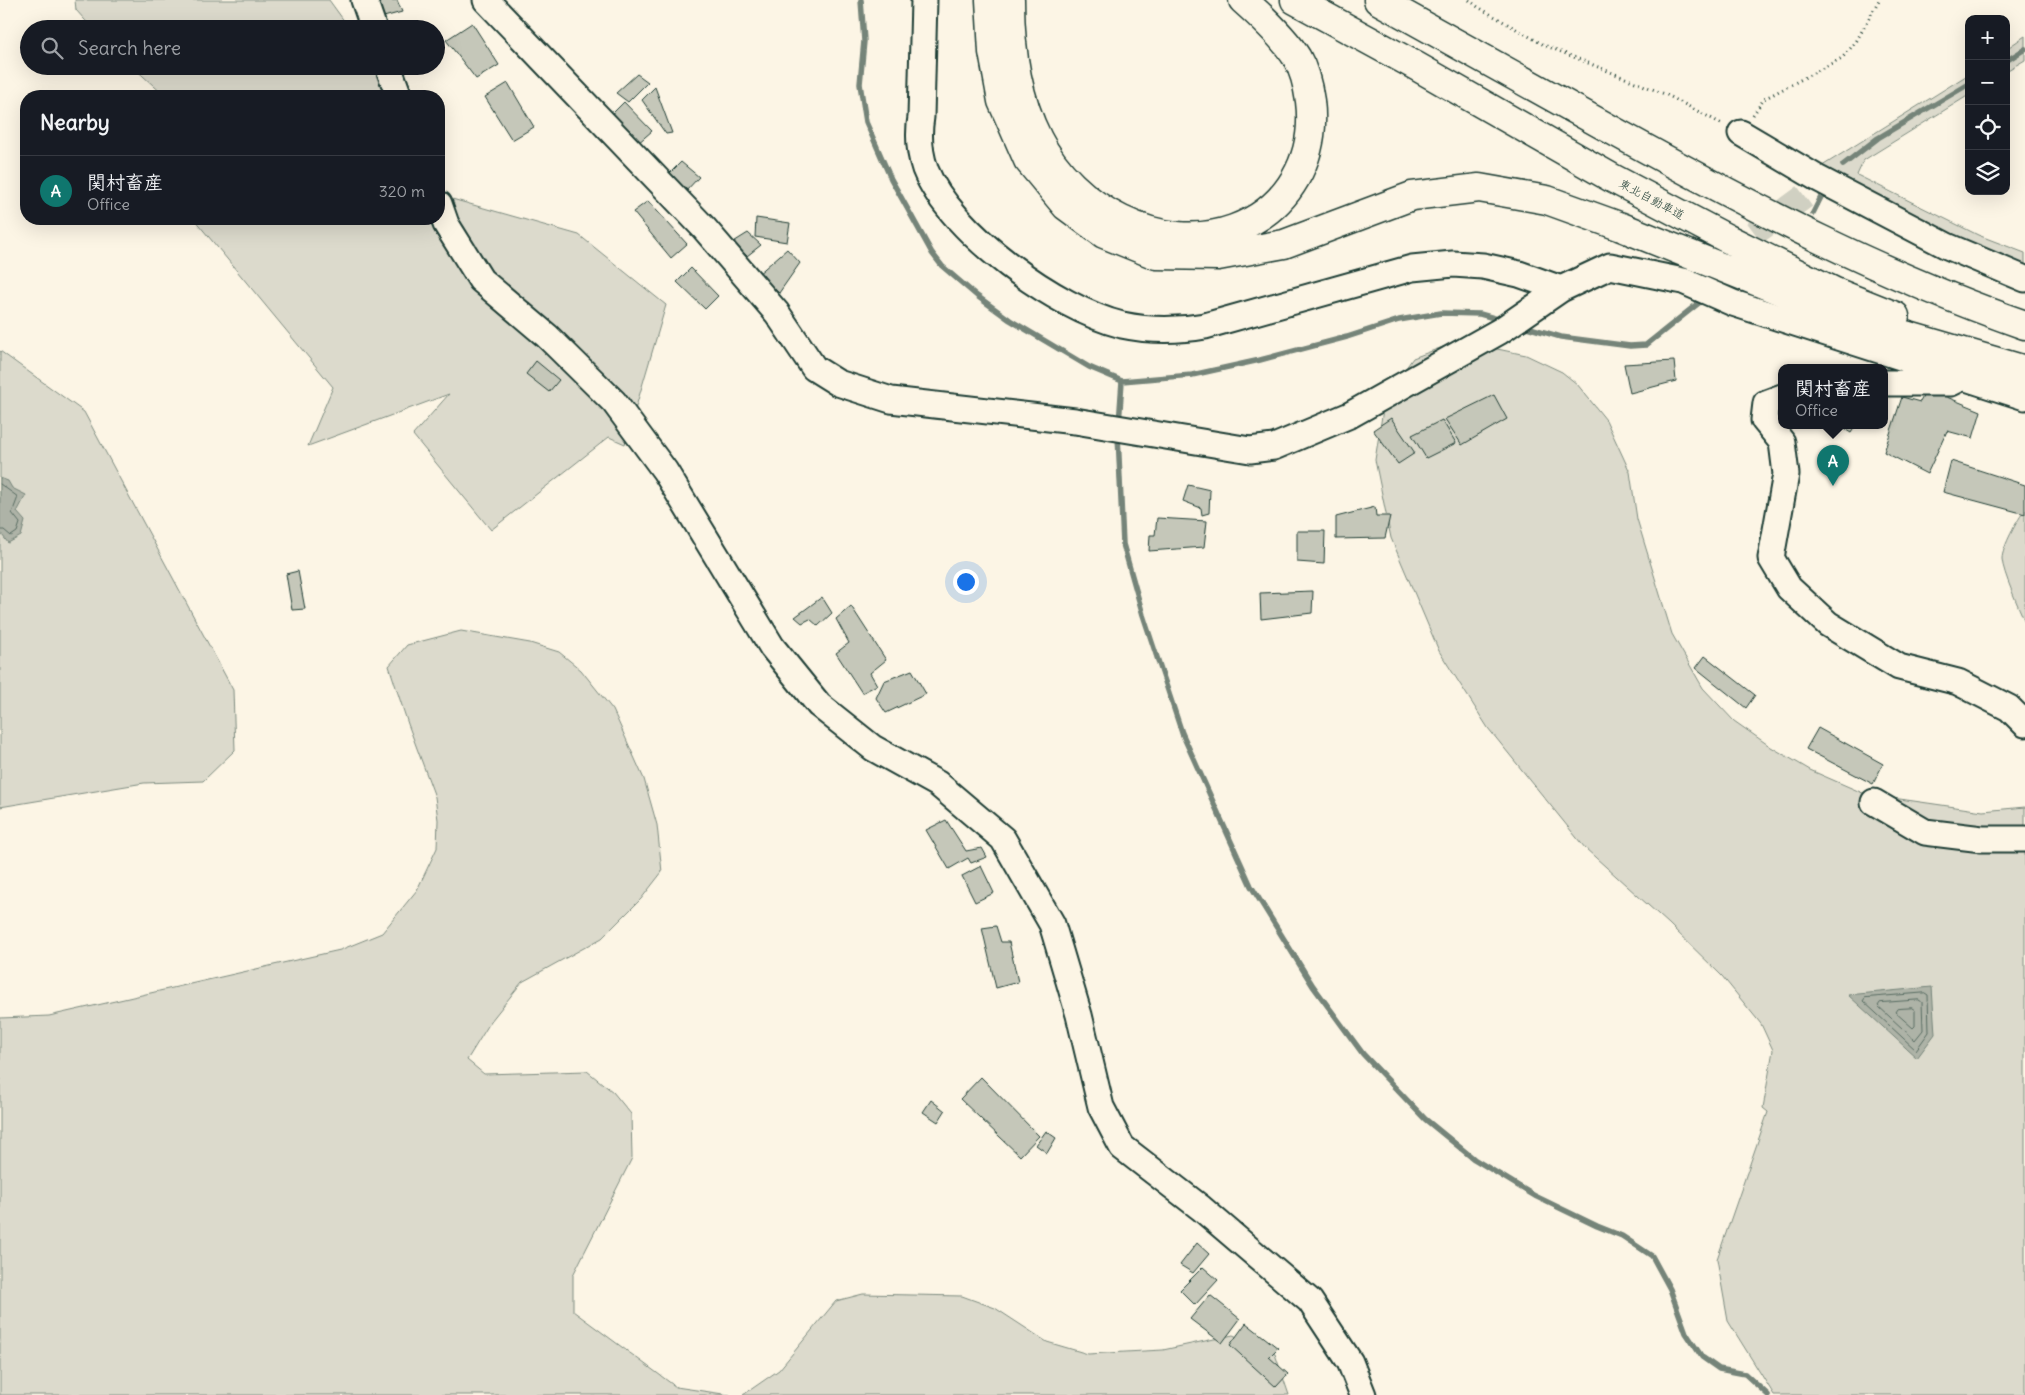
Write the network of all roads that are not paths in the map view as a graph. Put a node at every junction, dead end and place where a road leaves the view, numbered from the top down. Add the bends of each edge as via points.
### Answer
1 (364, 0) edge
2 (486, 0) edge
3 (924, 0) edge
4 (990, 0) edge
5 (1010, 0) edge
6 (1243, 0) edge
7 (1296, 0) edge
8 (1378, 0) edge
9 (1399, 0) edge
10 (371, 20) edge
11 (1510, 74) junction
12 (391, 75) edge
13 (397, 90) edge
14 (1741, 134) road end
15 (445, 221) edge
16 (2025, 279) edge
17 (1561, 289) junction
18 (2025, 325) edge
19 (2025, 366) edge
20 (2025, 370) edge
21 (1964, 377) junction
22 (1888, 383) edge
23 (2025, 397) edge
24 (1778, 398) edge
25 (2025, 724) edge
26 (1874, 802) dead end
27 (2025, 839) edge
28 (1363, 1395) edge

1 - 10 street
2 - 17 street via 704,228 777,313 814,368 838,383 891,400 1075,421 1250,450 1274,447 1350,415 1500,331
3 - 17 street via 918,136 926,169 939,193 961,222 1018,273 1097,317 1122,325 1179,331 1412,268 1453,264 1483,266 1519,274
4 - 20 highway via 993,52 1002,101 1028,160 1066,206 1104,234 1156,255 1218,256 1284,244 1412,196 1479,188 1547,200 1850,319
5 - 6 highway via 1017,75 1038,140 1052,161 1069,182 1112,215 1132,226 1178,236 1233,230 1256,220 1278,202 1297,176 1309,149 1312,121 1308,88 1297,58
7 - 19 highway, 東北自動車道 via 1612,178 1726,238 1835,292 1974,349
8 - 11 highway
9 - 11 highway
11 - 18 highway via 1842,252 1970,306
12 - 13 street
14 - 16 street via 1812,186
15 - 28 street via 481,280 547,336 614,402 665,471 772,647 819,706 874,748 938,784 1003,839 1052,924 1079,1015 1101,1107 1122,1147 1201,1208 1310,1301 1350,1362
17 - 21 street via 1610,266 1696,280 1723,299
21 - 22 street via 1951,382
21 - 23 street
24 - 25 street via 1766,403 1764,420 1782,442 1786,474 1771,558 1789,588 1828,624 1899,668 1958,682 2009,708
26 - 27 street via 1925,832 1982,839

